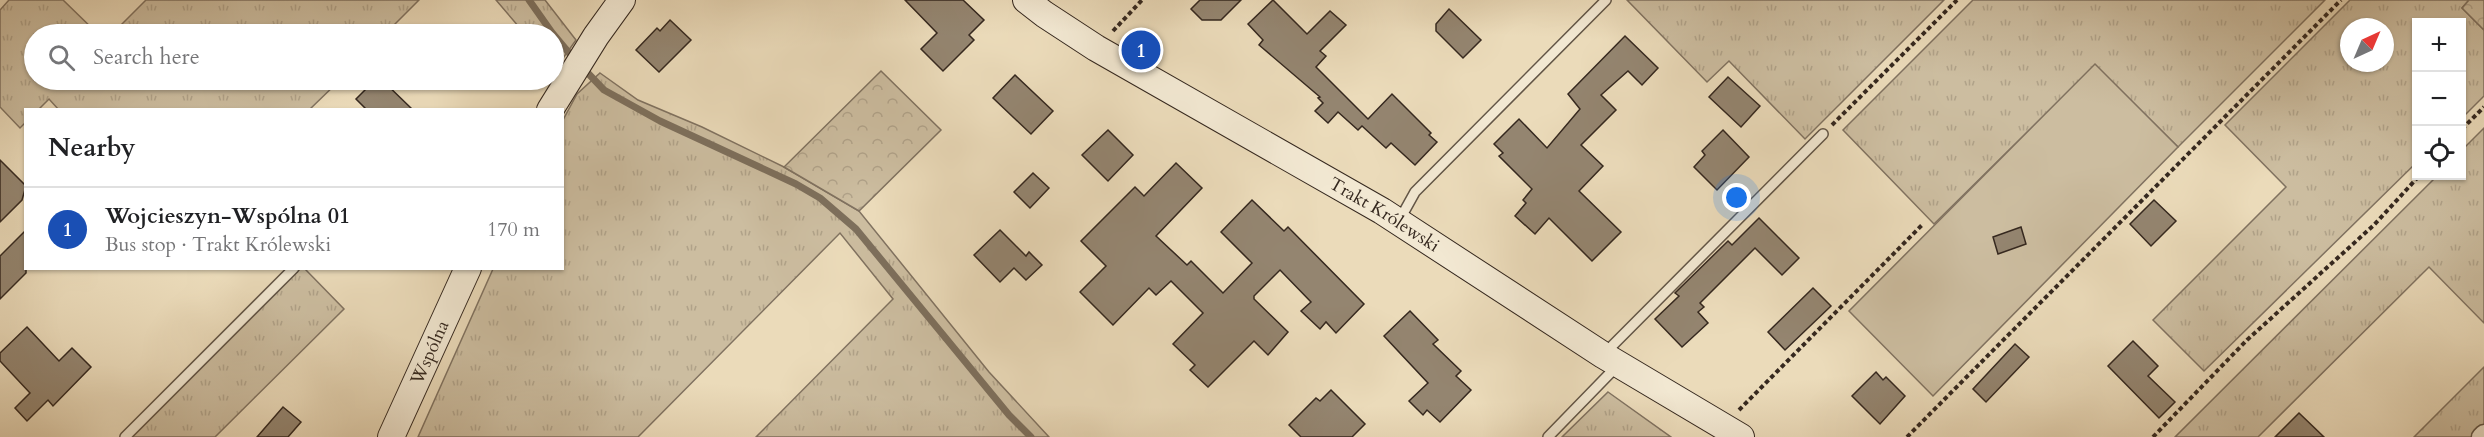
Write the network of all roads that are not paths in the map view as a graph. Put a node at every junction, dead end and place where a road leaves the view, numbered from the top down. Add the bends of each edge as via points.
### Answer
1 (622, 0) edge
2 (1026, 0) edge
3 (1606, 0) edge
4 (564, 84) edge
5 (561, 90) edge
6 (551, 108) edge
7 (1823, 134) road end
8 (1398, 221) junction
9 (292, 270) edge
10 (467, 270) edge
11 (1612, 359) junction
12 (1731, 432) edge
13 (2484, 434) edge
14 (125, 437) edge
15 (391, 437) edge
16 (1548, 437) edge
17 (2481, 437) edge

1 - 4 street
2 - 8 street, Trakt Królewski via 1096,48
3 - 8 lane via 1415,192
5 - 6 street
7 - 11 lane
8 - 11 street, Trakt Królewski
9 - 14 lane
10 - 15 street, Wspólna
11 - 12 street, Trakt Królewski
11 - 16 lane
13 - 17 street

